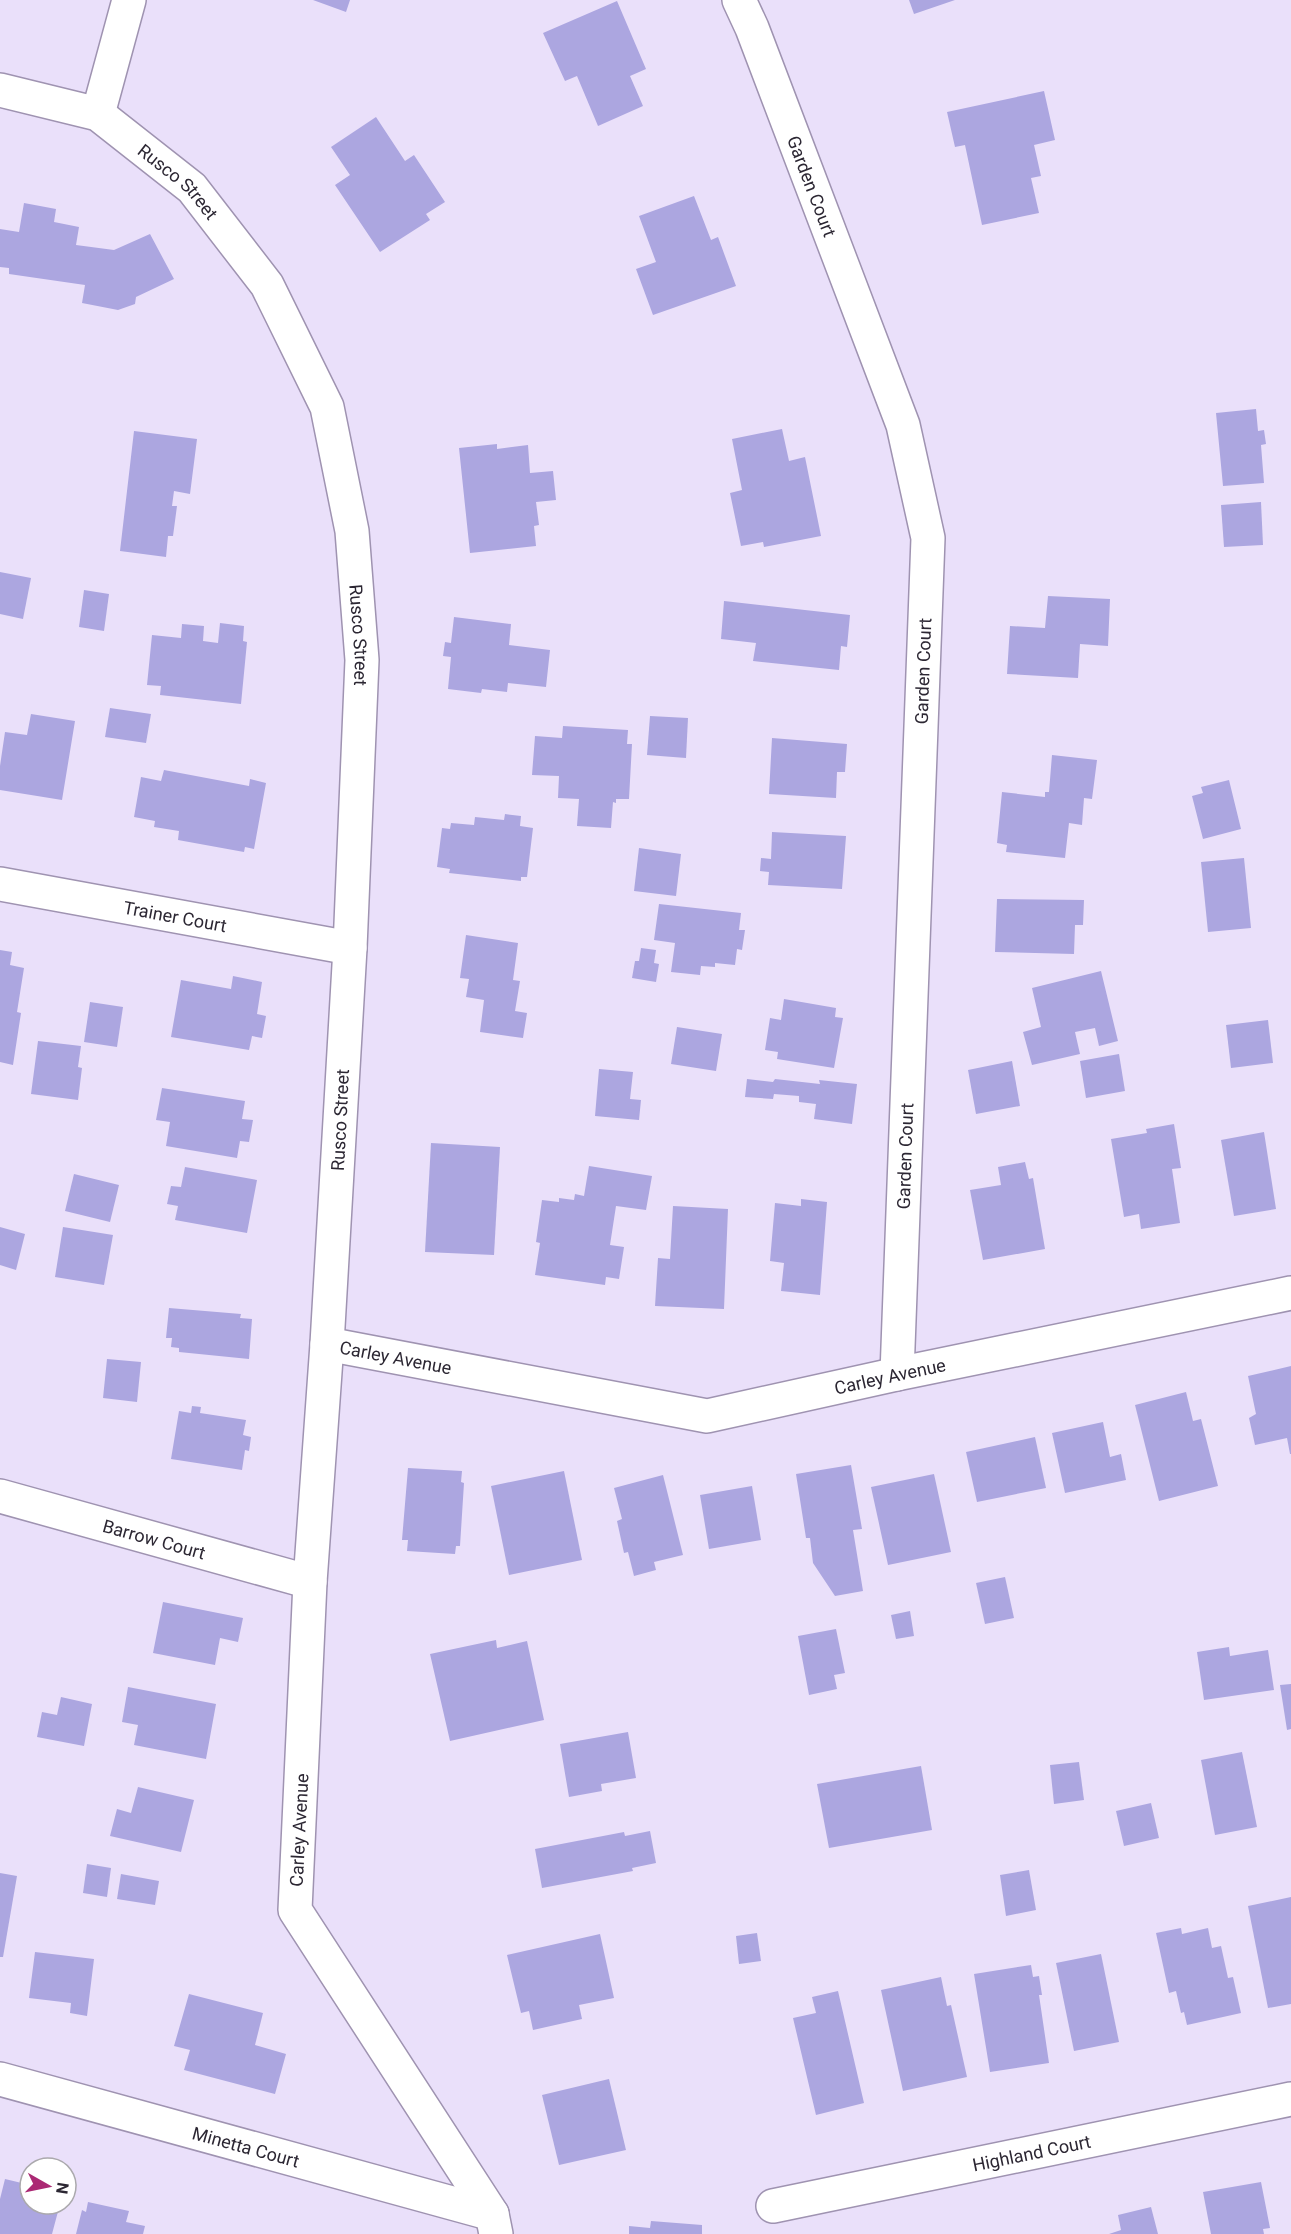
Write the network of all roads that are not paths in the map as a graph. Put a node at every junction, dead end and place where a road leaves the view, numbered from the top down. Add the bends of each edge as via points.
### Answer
1 (129, 0) edge
2 (739, 0) edge
3 (0, 90) edge
4 (98, 114) junction
5 (0, 884) edge
6 (350, 948) junction
7 (1291, 1293) edge
8 (327, 1344) junction
9 (897, 1374) junction
10 (0, 1496) edge
11 (310, 1582) junction
12 (0, 2079) edge
13 (1291, 2099) edge
14 (772, 2206) dead end
15 (494, 2224) edge

1 - 4 street
2 - 9 street, Garden Court via 903,425 928,538
3 - 4 street, Rusco Street
4 - 6 street, Rusco Street via 192,188 213,214 267,285 327,407 352,531 362,660
5 - 6 street, Trainer Court
6 - 8 street, Rusco Street
7 - 9 street, Carley Avenue
8 - 9 street, Carley Avenue via 707,1416
8 - 11 street, Carley Avenue
10 - 11 street, Barrow Court
11 - 15 street, Carley Avenue via 295,1910
12 - 15 street, Minetta Court
13 - 14 street, Highland Court

